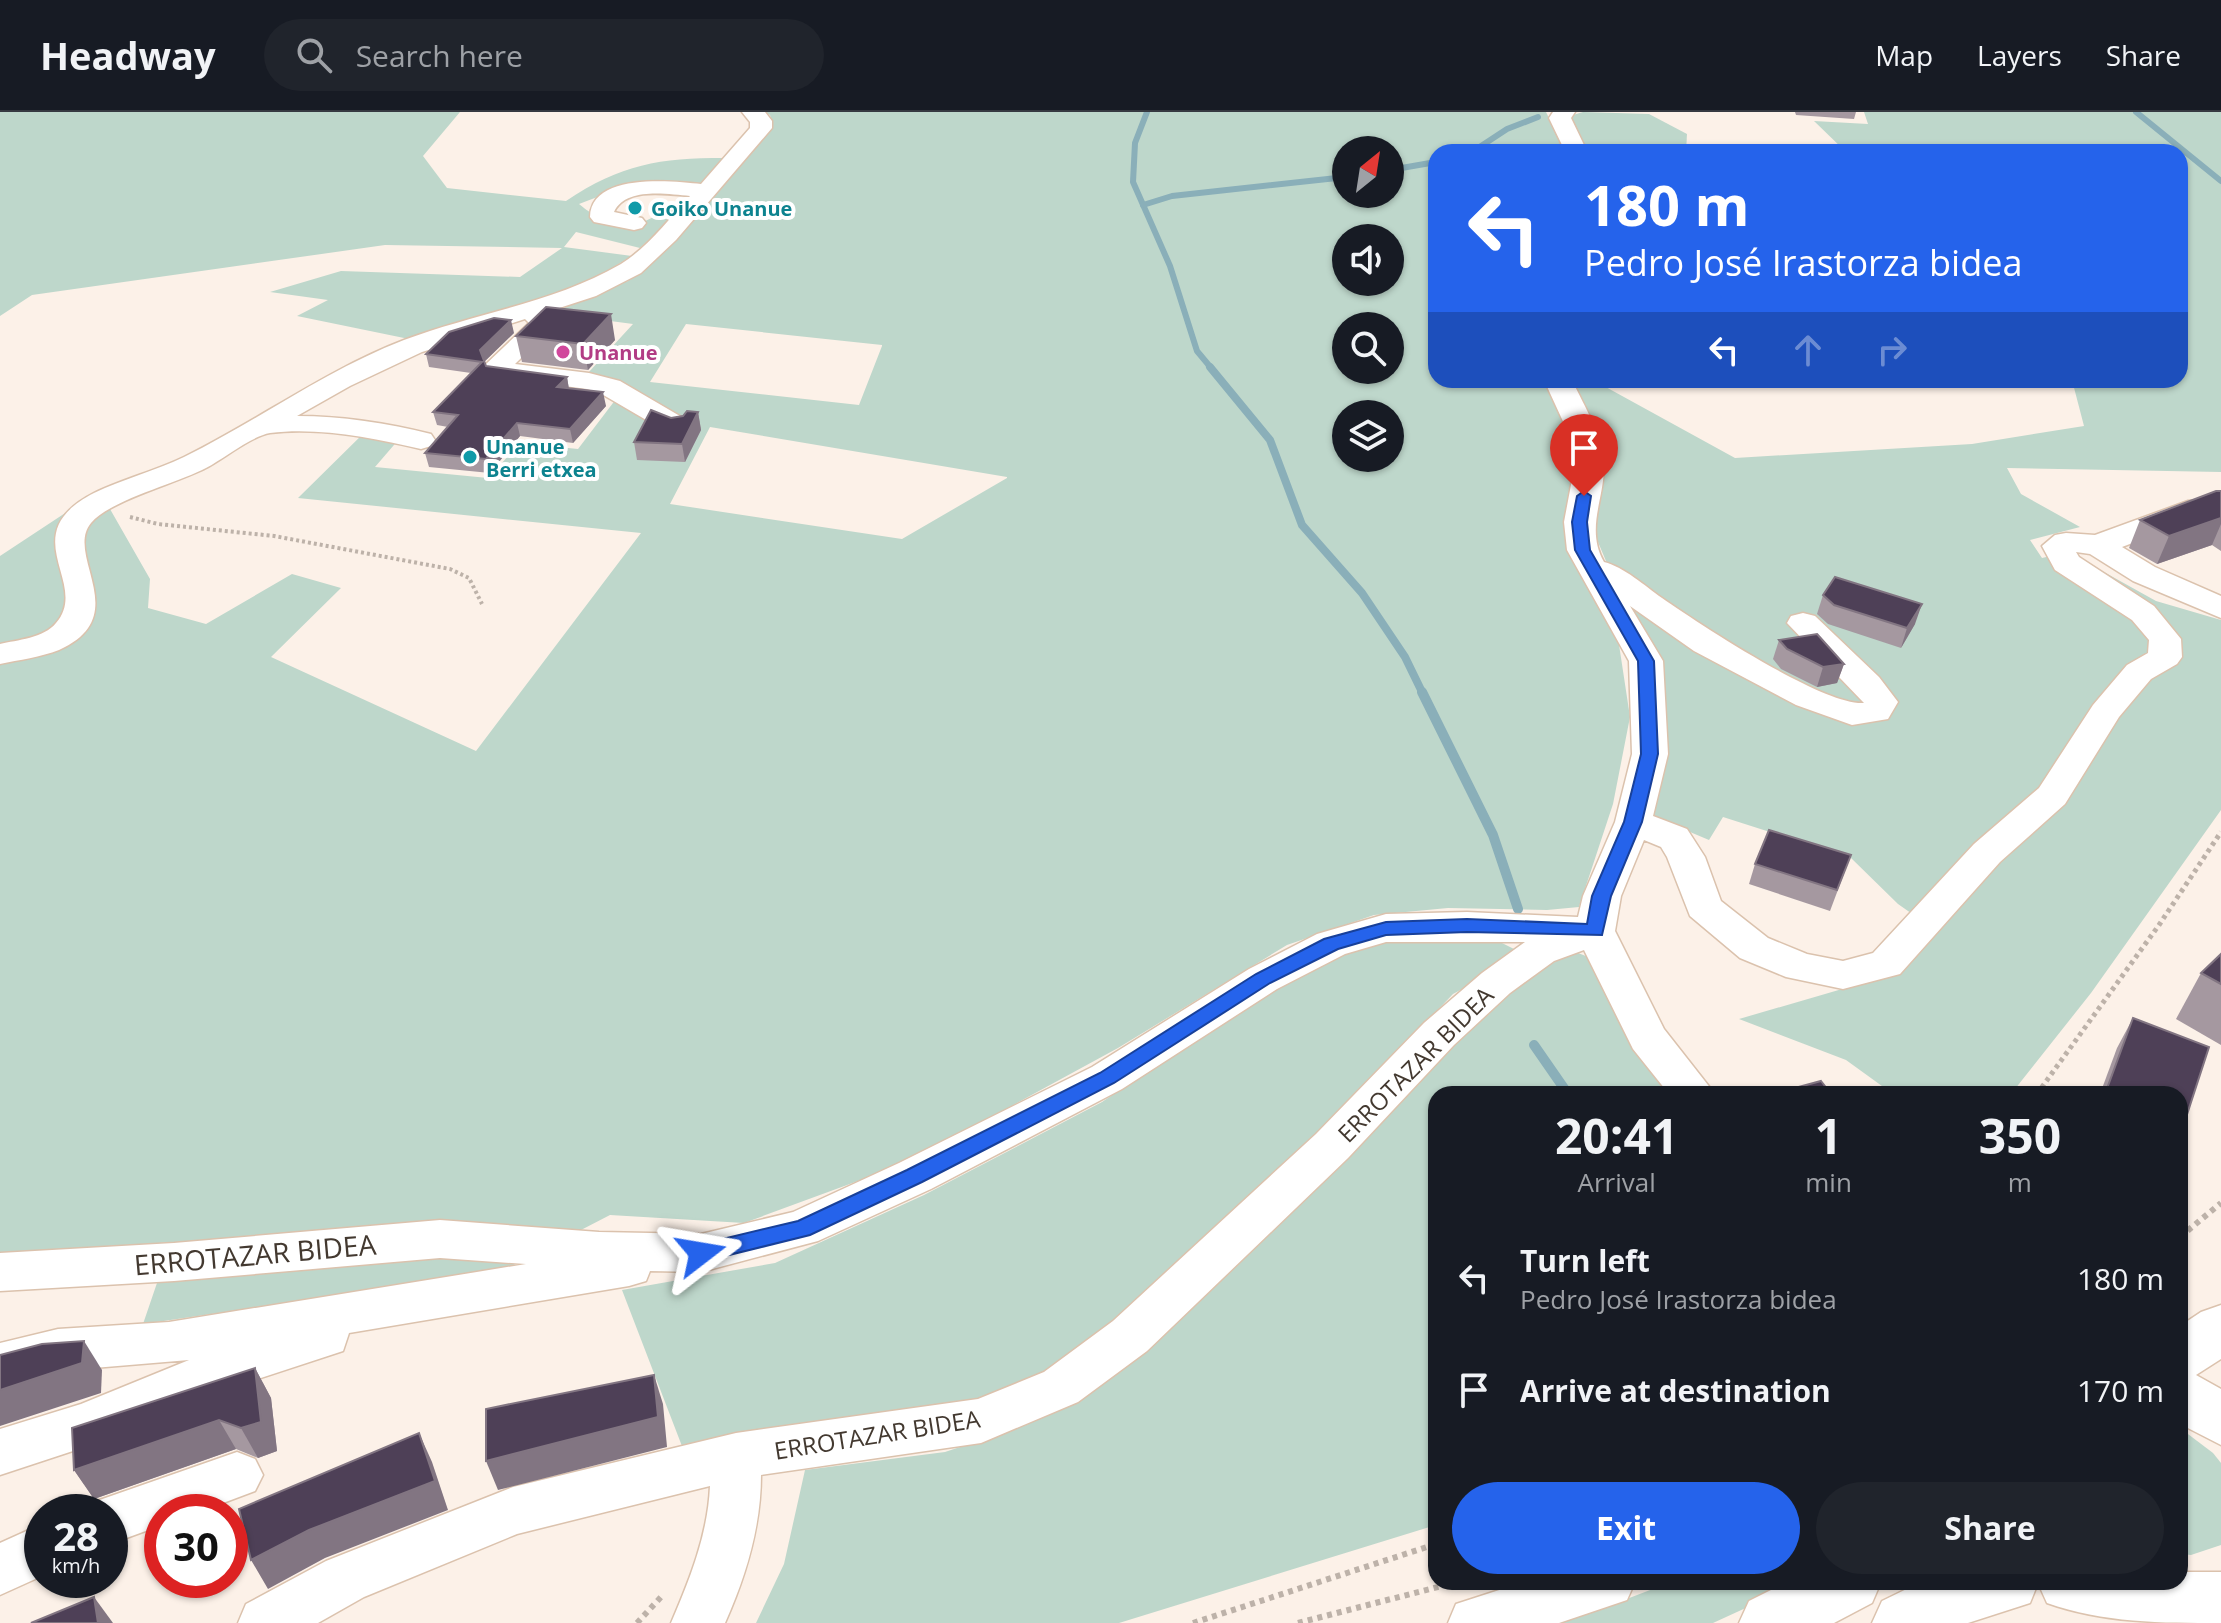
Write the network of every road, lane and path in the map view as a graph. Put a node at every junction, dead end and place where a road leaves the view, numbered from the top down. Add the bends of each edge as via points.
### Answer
1 (753, 112) edge
2 (1564, 112) edge
3 (1573, 144) edge
4 (706, 191) junction
5 (634, 223) dead end
6 (530, 310) junction
7 (1562, 388) edge
8 (259, 425) junction
9 (675, 425) edge
10 (421, 440) dead end
11 (104, 500) junction
12 (2221, 507) edge
13 (2098, 545) junction
14 (1591, 564) junction
15 (482, 604) dead end
16 (2221, 608) edge
17 (1803, 623) dead end
18 (0, 654) edge
19 (1633, 822) junction
20 (2221, 832) edge
21 (1595, 931) junction
22 (1687, 1086) edge
23 (2043, 1086) edge
24 (2221, 1203) edge
25 (2188, 1230) edge
26 (701, 1253) junction
27 (0, 1272) edge
28 (451, 1295) junction
29 (2221, 1329) edge
30 (2188, 1351) edge
31 (0, 1364) edge
32 (2188, 1399) edge
33 (2221, 1419) edge
34 (0, 1452) edge
35 (736, 1456) junction
36 (237, 1475) dead end
37 (128, 1514) edge
38 (1428, 1547) edge
39 (24, 1558) edge
40 (0, 1570) edge
41 (1428, 1589) edge
42 (1582, 1590) edge
43 (1835, 1590) edge
44 (1979, 1590) edge
45 (2136, 1590) edge
46 (2221, 1602) edge
47 (683, 1604) edge
48 (265, 1623) edge
49 (637, 1623) edge
50 (1193, 1623) edge
51 (1298, 1623) edge
52 (1475, 1623) edge
53 (1771, 1623) edge
54 (1904, 1623) edge

1 - 4 street via 761,128
2 - 3 street via 1560,118
4 - 5 street via 646,189 605,203 602,217
4 - 6 street via 632,268 587,291
6 - 8 street via 413,346
6 - 9 street via 544,323 498,365 499,370 610,387
7 - 14 street via 1586,441 1589,469 1579,522 1582,550
8 - 10 street via 366,427
8 - 11 street via 194,463
11 - 15 path via 121,514 158,524 274,536 450,569 469,578
11 - 18 street via 76,519 69,543 82,601 70,629 47,643
12 - 13 street via 2199,507
13 - 16 street via 2144,574
13 - 19 street via 2057,546 2066,563 2143,613 2165,639 2165,657 2139,672 2105,712 2052,796 1987,853 1886,964 1843,975 1800,967 1754,948 1704,907 1674,838
14 - 17 street via 1706,644 1808,698 1852,714 1876,712 1881,702 1867,684
14 - 19 street via 1646,661 1650,754
19 - 21 street via 1602,896
20 - 23 path
21 - 22 street via 1648,1038
21 - 26 street, ERROTAZAR BIDEA via 1386,928 1331,944 1263,979 1107,1078 915,1176 802,1228
21 - 35 street, ERROTAZAR BIDEA via 1540,951 1496,983 1130,1336 1061,1387 981,1421
24 - 25 path
26 - 27 street, ERROTAZAR BIDEA via 440,1239
26 - 28 street, ERROTAZAR BIDEA
28 - 31 street, ERROTAZAR BIDEA via 169,1343 58,1350
28 - 34 street, ERROTAZAR BIDEA via 215,1372 88,1424
29 - 30 main road
32 - 33 main road
35 - 47 street via 735,1509 716,1583
35 - 48 street, ERROTAZAR BIDEA via 513,1511 345,1579
36 - 37 street
38 - 50 path
39 - 40 street
41 - 51 path
42 - 52 street
43 - 53 main road
44 - 54 main road
45 - 46 main road via 2195,1605
47 - 49 path via 661,1598

